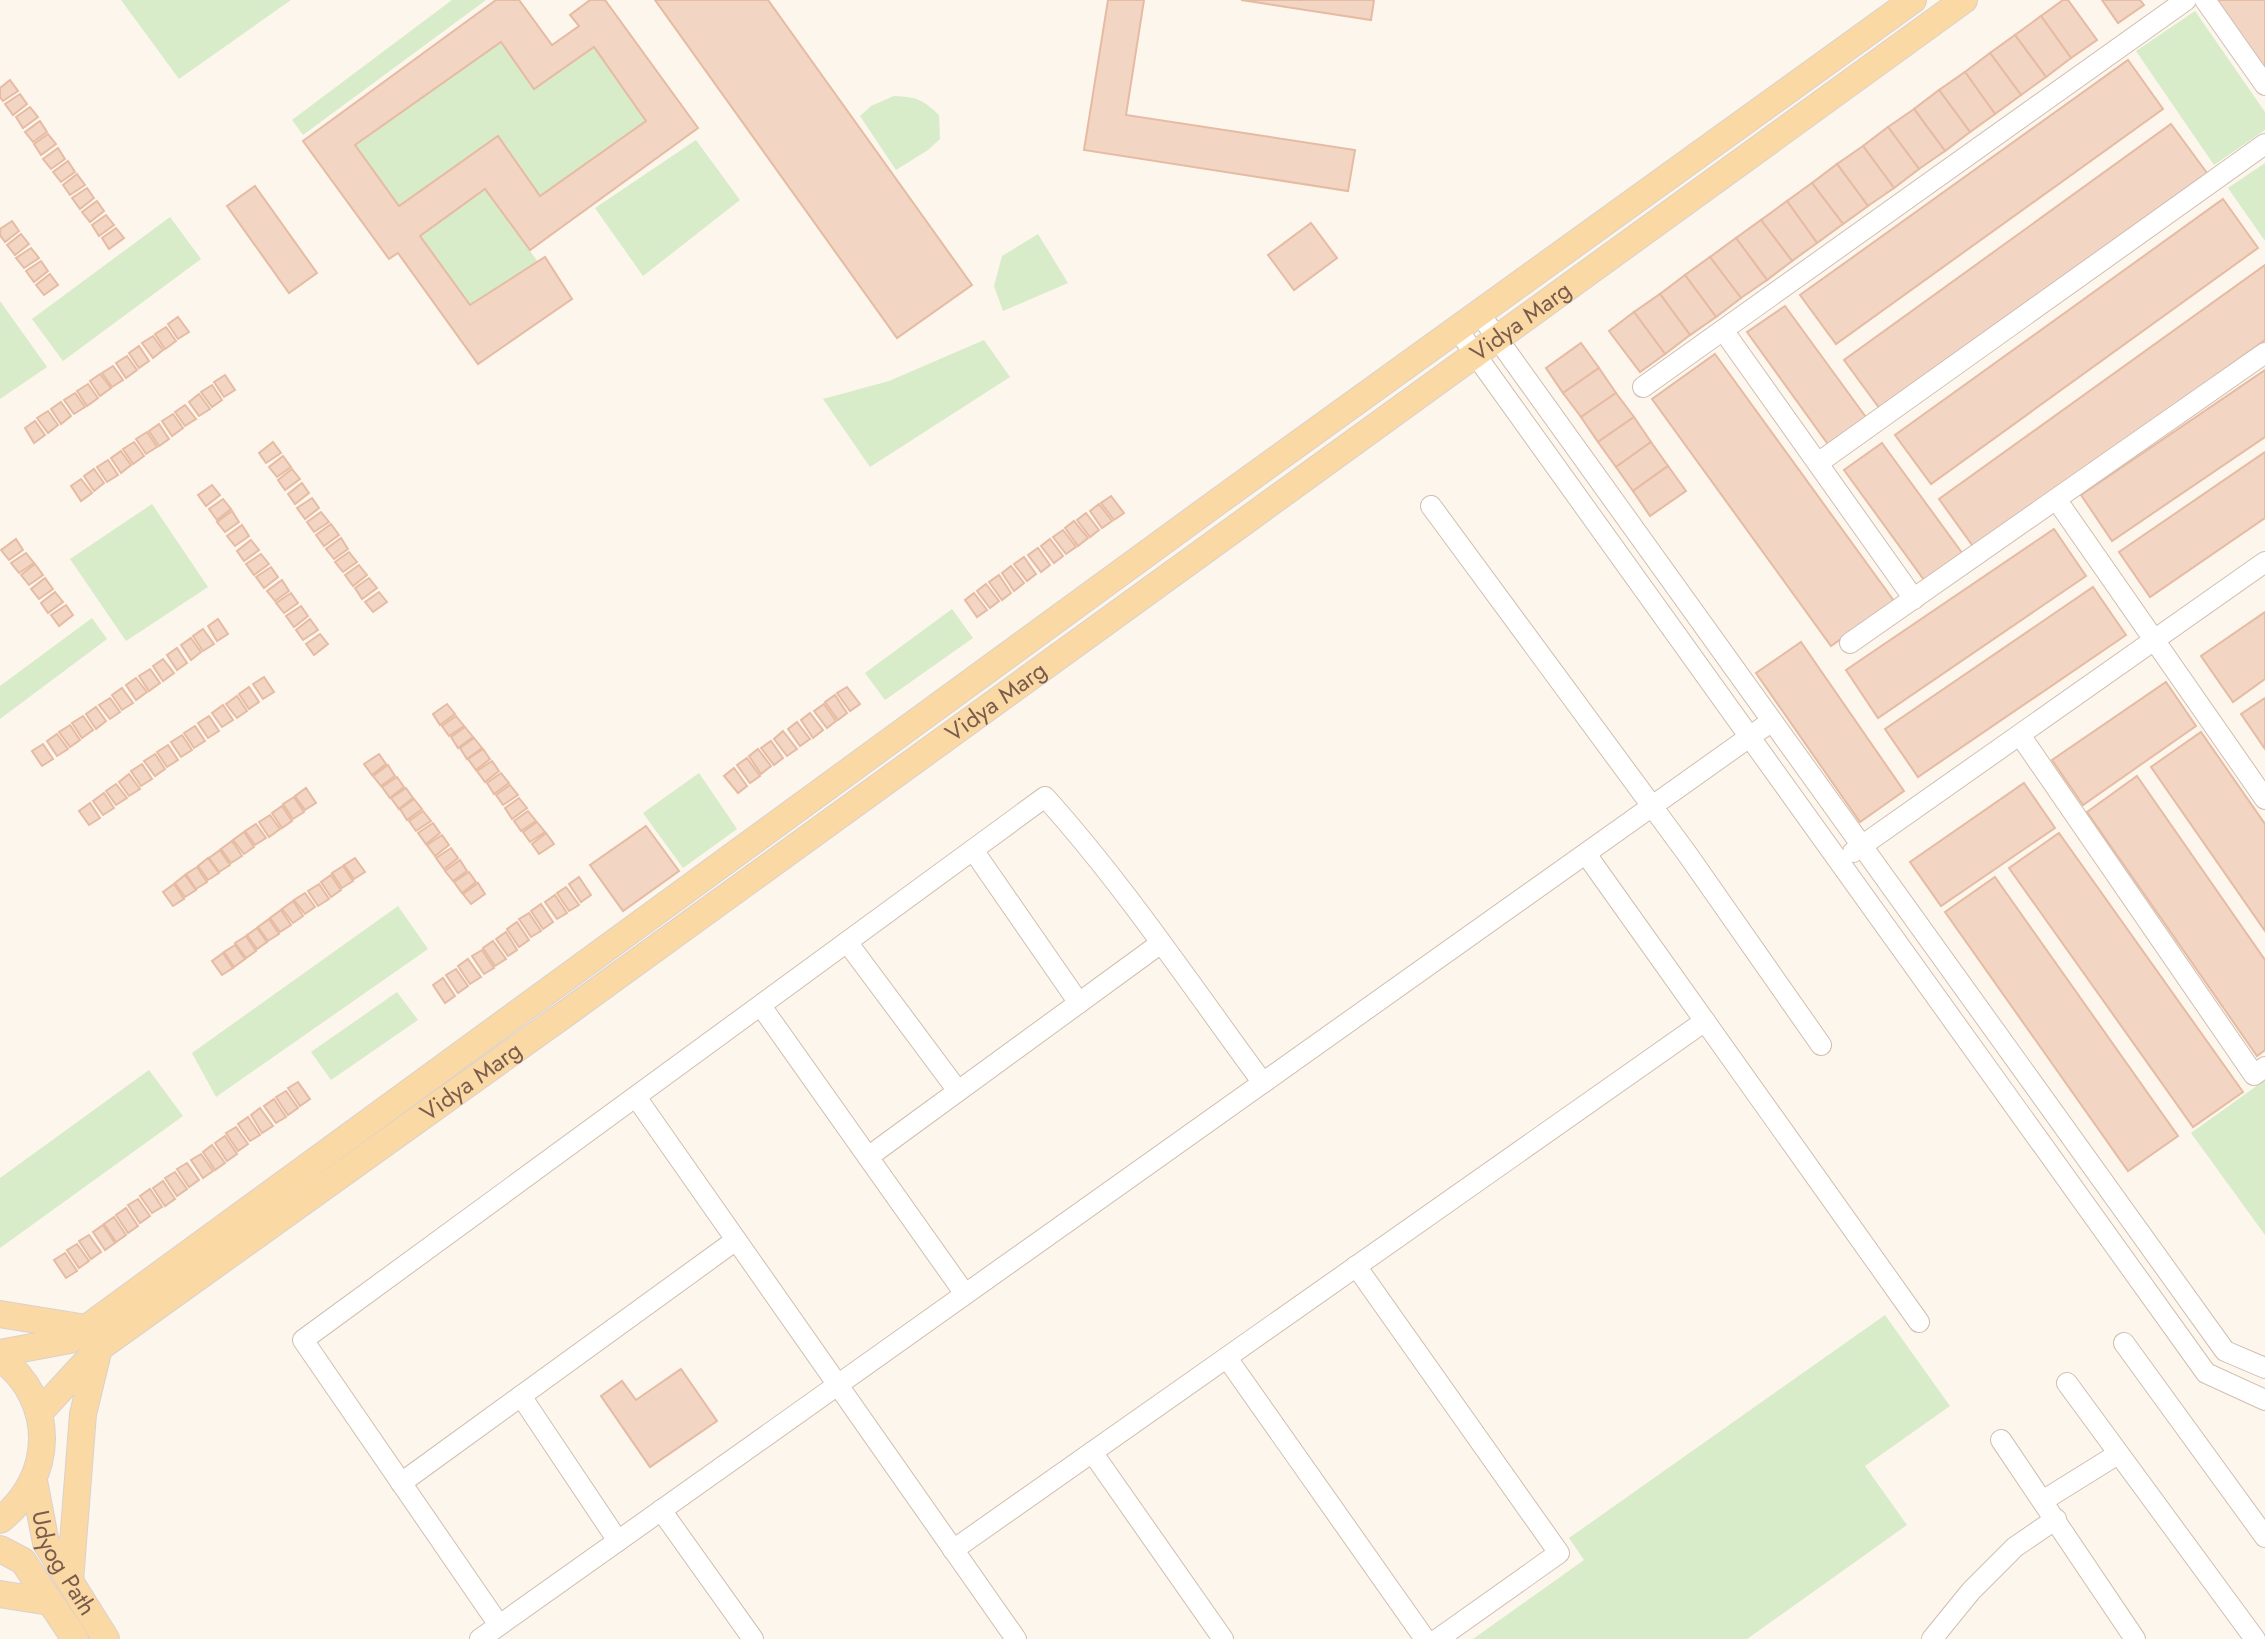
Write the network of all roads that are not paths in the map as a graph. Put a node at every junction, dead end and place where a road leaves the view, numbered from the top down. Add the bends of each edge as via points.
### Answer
1 (1913, 0) edge
2 (1964, 0) edge
3 (2186, 0) edge
4 (2205, 0) edge
5 (2265, 85) edge
6 (2265, 144) edge
7 (1479, 313) junction
8 (1457, 329) junction
9 (1723, 330) junction
10 (1497, 338) junction
11 (2265, 353) edge
12 (1475, 354) junction
13 (1643, 387) dead end
14 (1818, 463) junction
15 (2056, 499) junction
16 (1431, 506) dead end
17 (2265, 562) edge
18 (1914, 599) junction
19 (2154, 640) junction
20 (1850, 643) dead end
21 (1772, 721) junction
22 (2020, 735) junction
23 (1749, 738) junction
24 (2262, 788) edge
25 (1653, 806) junction
26 (1862, 846) junction
27 (973, 850) junction
28 (1586, 854) junction
29 (1839, 862) junction
30 (847, 942) junction
31 (1161, 943) junction
32 (1079, 1003) junction
33 (761, 1006) junction
34 (1705, 1021) junction
35 (1821, 1045) dead end
36 (2265, 1067) edge
37 (1263, 1083) junction
38 (958, 1091) junction
39 (636, 1097) junction
40 (868, 1157) junction
41 (736, 1240) junction
42 (1356, 1266) junction
43 (965, 1294) junction
44 (0, 1314) edge
45 (1919, 1322) dead end
46 (92, 1338) junction
47 (2124, 1343) dead end
48 (0, 1356) edge
49 (1227, 1358) junction
50 (2265, 1368) edge
51 (2067, 1383) dead end
52 (837, 1385) junction
53 (521, 1396) junction
54 (2265, 1400) edge
55 (39, 1413) junction
56 (2001, 1440) dead end
57 (1092, 1452) junction
58 (2118, 1454) junction
59 (34, 1481) junction
60 (401, 1483) junction
61 (2044, 1500) junction
62 (661, 1510) junction
63 (2056, 1519) junction
64 (0, 1520) edge
65 (2265, 1537) edge
66 (618, 1541) junction
67 (0, 1549) edge
68 (953, 1550) junction
69 (70, 1581) junction
70 (0, 1594) edge
71 (50, 1602) junction
72 (499, 1625) junction
73 (75, 1639) edge
74 (106, 1639) edge
75 (480, 1639) edge
76 (753, 1639) edge
77 (1016, 1639) edge
78 (1223, 1639) edge
79 (1425, 1639) edge
80 (1438, 1639) edge
81 (1932, 1639) edge
82 (2135, 1639) edge
83 (2255, 1639) edge

1 - 7 main road, Vidya Marg
2 - 10 main road, Vidya Marg
3 - 9 street
4 - 5 street
6 - 14 street
7 - 8 main road, Vidya Marg
7 - 10 street
8 - 12 street
8 - 46 main road, Vidya Marg
9 - 13 street
9 - 14 street
10 - 12 main road, Vidya Marg
10 - 21 street
11 - 15 street
12 - 23 street
12 - 46 main road, Vidya Marg via 572,1009
14 - 18 street
15 - 18 street
15 - 19 street
16 - 25 street
17 - 19 street
18 - 20 street
19 - 22 street
19 - 24 street
21 - 23 street
21 - 26 street
22 - 26 street
22 - 36 street via 2254,1075
23 - 25 street
23 - 29 street
25 - 28 street
25 - 35 street
26 - 29 street
26 - 50 street via 2225,1351
27 - 30 street
27 - 31 street via 1045,797
27 - 32 street
28 - 34 street
28 - 37 street
29 - 54 street via 2206,1373
30 - 33 street
30 - 38 street
31 - 32 street
31 - 37 street
32 - 38 street
33 - 39 street
33 - 40 street
34 - 42 street
34 - 45 street
37 - 43 street
38 - 40 street
39 - 41 street
39 - 60 street via 303,1340
40 - 43 street
41 - 52 street
41 - 53 street
42 - 49 street
42 - 80 street via 1559,1553
43 - 52 street
44 - 46 main road
46 - 48 main road, Vidya Marg
46 - 55 main road, Vidya Marg
46 - 69 main road
47 - 65 street
48 - 55 main road via 30,1392
49 - 57 street
49 - 79 street
51 - 58 street
52 - 62 street
52 - 68 street
53 - 60 street
53 - 66 street
55 - 59 main road via 43,1440
56 - 61 street
57 - 68 street
57 - 78 street
58 - 61 street
58 - 83 street
59 - 64 main road
59 - 69 main road, Udyog Path via 46,1543
60 - 72 street
61 - 63 street
62 - 66 street
62 - 76 street
63 - 81 street via 2015,1547
63 - 82 street
66 - 72 street
67 - 71 main road, Udyog Path via 23,1561
68 - 77 street
69 - 74 main road, Udyog Path
70 - 71 main road
71 - 73 main road, Udyog Path
72 - 75 street

